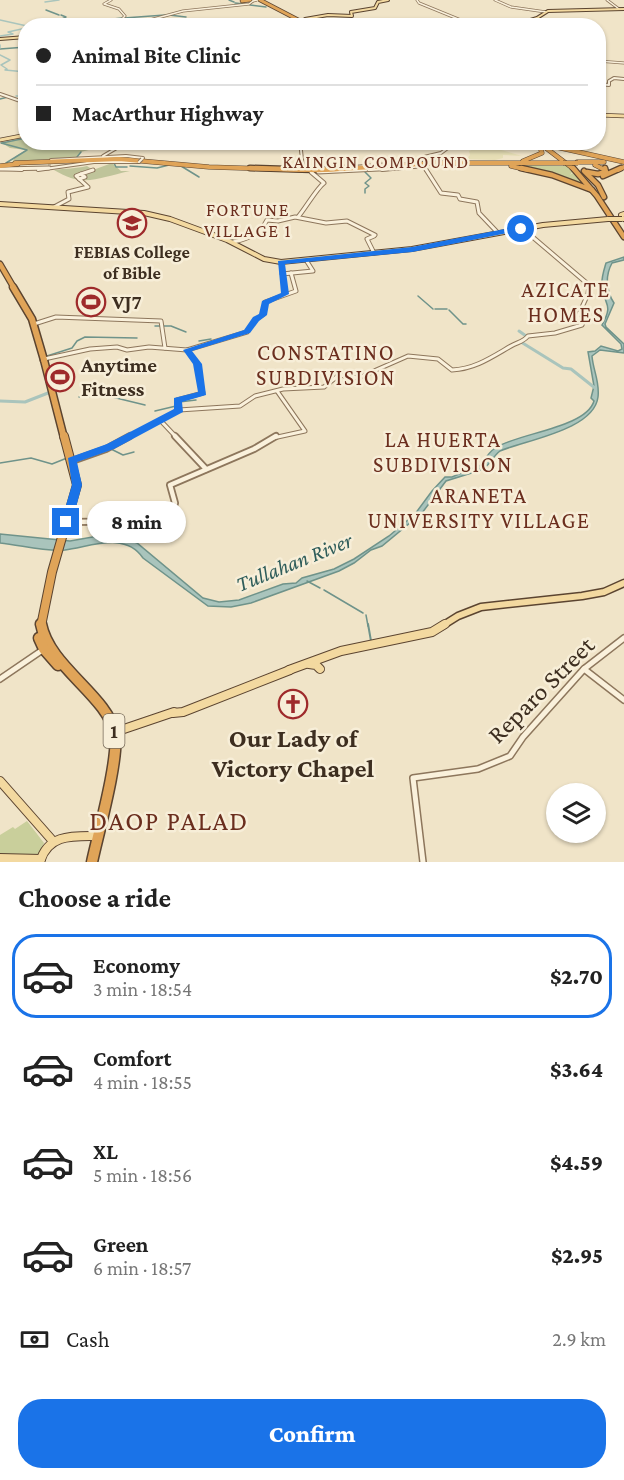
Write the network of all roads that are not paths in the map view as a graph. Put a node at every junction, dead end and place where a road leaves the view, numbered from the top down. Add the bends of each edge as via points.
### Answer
1 (111, 0) edge
2 (257, 0) edge
3 (388, 0) edge
4 (417, 0) edge
5 (495, 0) edge
6 (607, 0) edge
7 (618, 9) junction
8 (624, 9) edge
9 (546, 12) junction
10 (123, 18) edge
11 (156, 18) edge
12 (294, 18) edge
13 (306, 18) edge
14 (456, 18) edge
15 (537, 18) edge
16 (18, 38) edge
17 (0, 39) edge
18 (606, 62) edge
19 (624, 63) edge
20 (624, 79) edge
21 (606, 85) edge
22 (0, 94) edge
23 (18, 100) edge
24 (606, 115) edge
25 (624, 116) edge
26 (18, 137) edge
27 (0, 140) edge
28 (114, 150) edge
29 (302, 150) edge
30 (445, 150) edge
31 (543, 150) edge
32 (549, 150) edge
33 (550, 150) edge
34 (552, 150) edge
35 (553, 150) edge
36 (569, 150) edge
37 (104, 158) junction
38 (15, 163) joint
39 (84, 163) junction
40 (472, 163) junction
41 (563, 163) junction
42 (466, 164) junction
43 (505, 164) junction
44 (578, 164) junction
45 (624, 164) edge
46 (588, 165) junction
47 (1, 167) edge
48 (571, 167) junction
49 (368, 168) junction
50 (354, 169) junction
51 (279, 170) junction
52 (308, 171) junction
53 (588, 182) junction
54 (598, 185) junction
55 (602, 196) junction
56 (0, 204) edge
57 (53, 208) junction
58 (298, 217) junction
59 (623, 218) edge
60 (608, 219) joint
61 (522, 228) junction
62 (624, 229) edge
63 (498, 233) junction
64 (624, 237) edge
65 (233, 242) junction
66 (374, 253) junction
67 (306, 260) junction
68 (281, 262) junction
69 (0, 264) edge
70 (291, 273) junction
71 (282, 274) junction
72 (285, 294) junction
73 (34, 324) junction
74 (249, 329) joint
75 (165, 348) junction
76 (187, 350) junction
77 (44, 360) junction
78 (277, 391) junction
79 (179, 410) junction
80 (160, 420) junction
81 (72, 461) junction
82 (206, 469) junction
83 (66, 522) junction
84 (624, 583) edge
85 (624, 638) edge
86 (46, 648) junction
87 (344, 651) junction
88 (309, 664) junction
89 (320, 669) dead end
90 (584, 669) junction
91 (289, 670) junction
92 (0, 679) edge
93 (624, 700) edge
94 (112, 733) junction
95 (0, 781) edge
96 (95, 836) junction
97 (52, 840) junction
98 (0, 858) edge
99 (40, 860) edge
100 (90, 862) edge
101 (423, 862) edge

1 - 10 street via 104,4 120,9
2 - 11 street via 248,5 182,11
2 - 12 highway
3 - 13 main road via 378,2 374,8 351,12 352,16
4 - 14 street
5 - 9 street via 511,7
6 - 7 street
7 - 8 main road
7 - 9 main road
9 - 15 main road
16 - 17 main road
18 - 19 street
20 - 21 street via 612,79
22 - 23 street
24 - 25 main road
26 - 27 main road
28 - 37 street
29 - 52 street
30 - 49 street via 420,159 422,162
31 - 43 highway via 526,160
32 - 41 highway
33 - 53 highway
34 - 55 highway via 574,164
35 - 44 highway
36 - 45 highway
37 - 38 highway
37 - 39 street via 133,156 141,160
37 - 47 highway
37 - 50 highway via 219,167
38 - 47 street
39 - 47 street via 35,170
39 - 57 street via 93,170 76,176 88,187 68,192 69,200
40 - 41 highway
40 - 43 highway
40 - 50 highway
41 - 42 highway
41 - 43 highway
41 - 44 highway, bridge
41 - 48 highway
41 - 48 highway via 549,170 568,175 574,172
42 - 43 highway
42 - 51 highway
43 - 55 highway via 552,175
44 - 45 highway
44 - 46 highway
44 - 46 highway via 595,174 606,171
44 - 54 highway
45 - 46 highway
45 - 54 highway via 600,178
47 - 51 highway via 126,160
48 - 53 highway
49 - 52 street
49 - 52 street
49 - 63 street via 424,166 441,192 478,203 479,213
50 - 52 highway
51 - 52 highway
52 - 58 street via 324,183
53 - 55 highway
54 - 55 highway
55 - 62 highway
55 - 64 highway
56 - 57 main road
57 - 65 main road via 147,213
58 - 65 street via 267,220 252,238
58 - 66 street via 354,224 375,235 368,239
59 - 60 main road, bridge
60 - 61 main road
61 - 63 main road
61 - 78 street via 586,281 589,289 577,318 584,320 582,325 554,334 528,336 498,355 453,370 438,359 408,356 357,378 342,375 320,388
63 - 66 main road
65 - 68 main road via 264,259
66 - 67 main road
67 - 68 main road
67 - 70 street via 313,271
68 - 71 street
69 - 73 highway, 1
70 - 71 street
70 - 72 street via 296,291
71 - 72 street
72 - 74 street via 265,302 263,315
73 - 75 street via 56,317 162,324
73 - 77 highway, 1
74 - 76 street
75 - 76 street
75 - 77 street via 90,349
76 - 79 street via 197,364 203,393 177,400
77 - 81 highway, 1
78 - 79 street via 255,396 240,406
78 - 82 street via 305,431 276,436
79 - 80 street
80 - 81 street
80 - 82 street
81 - 83 highway, 1 via 77,485
82 - 83 street via 170,486 175,503 168,521
83 - 86 highway, 1 via 37,618 39,639
84 - 87 main road via 582,597 482,607 432,632
85 - 90 street, Reparo Street
86 - 92 street
86 - 94 highway, 1 via 108,717
87 - 88 main road
87 - 91 main road
88 - 89 main road
88 - 91 main road
90 - 93 street
90 - 101 street, Reparo Street via 510,756 478,769 413,778
91 - 94 main road via 183,712
94 - 96 highway, 1
95 - 97 main road
96 - 97 main road
96 - 100 highway, 1
97 - 99 main road
98 - 99 main road

